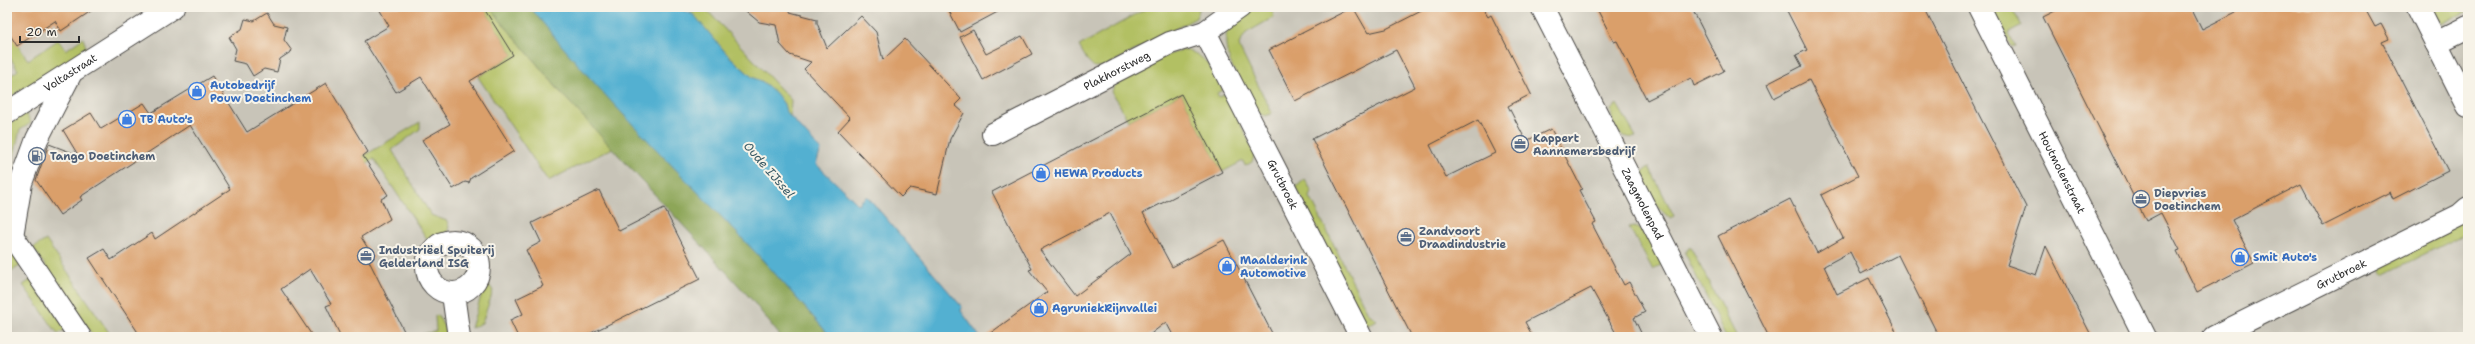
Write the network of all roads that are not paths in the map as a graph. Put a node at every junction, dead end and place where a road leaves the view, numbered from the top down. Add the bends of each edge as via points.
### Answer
1 (173, 7) edge
2 (1240, 7) edge
3 (1542, 7) edge
4 (1979, 7) edge
5 (2418, 7) edge
6 (2468, 27) edge
7 (1205, 32) junction
8 (2436, 43) junction
9 (70, 74) junction
10 (2468, 106) edge
11 (7, 113) edge
12 (993, 134) dead end
13 (2468, 208) edge
14 (10, 232) edge
15 (453, 294) dead end
16 (80, 337) edge
17 (459, 337) edge
18 (1361, 337) edge
19 (1711, 337) edge
20 (2146, 337) edge
21 (2214, 337) edge

1 - 9 street, Voltastraat
2 - 7 street, Plakhorstweg
3 - 19 street, Zaagmolenpad
4 - 20 street, Houtmolenstraat
5 - 8 street
6 - 8 street
7 - 12 street, Plakhorstweg via 1170,43
7 - 18 street, Grutbroek
8 - 10 street
9 - 11 street, Voltastraat
9 - 14 street via 36,139 21,182
13 - 21 street, Grutbroek
14 - 16 street
15 - 17 street

